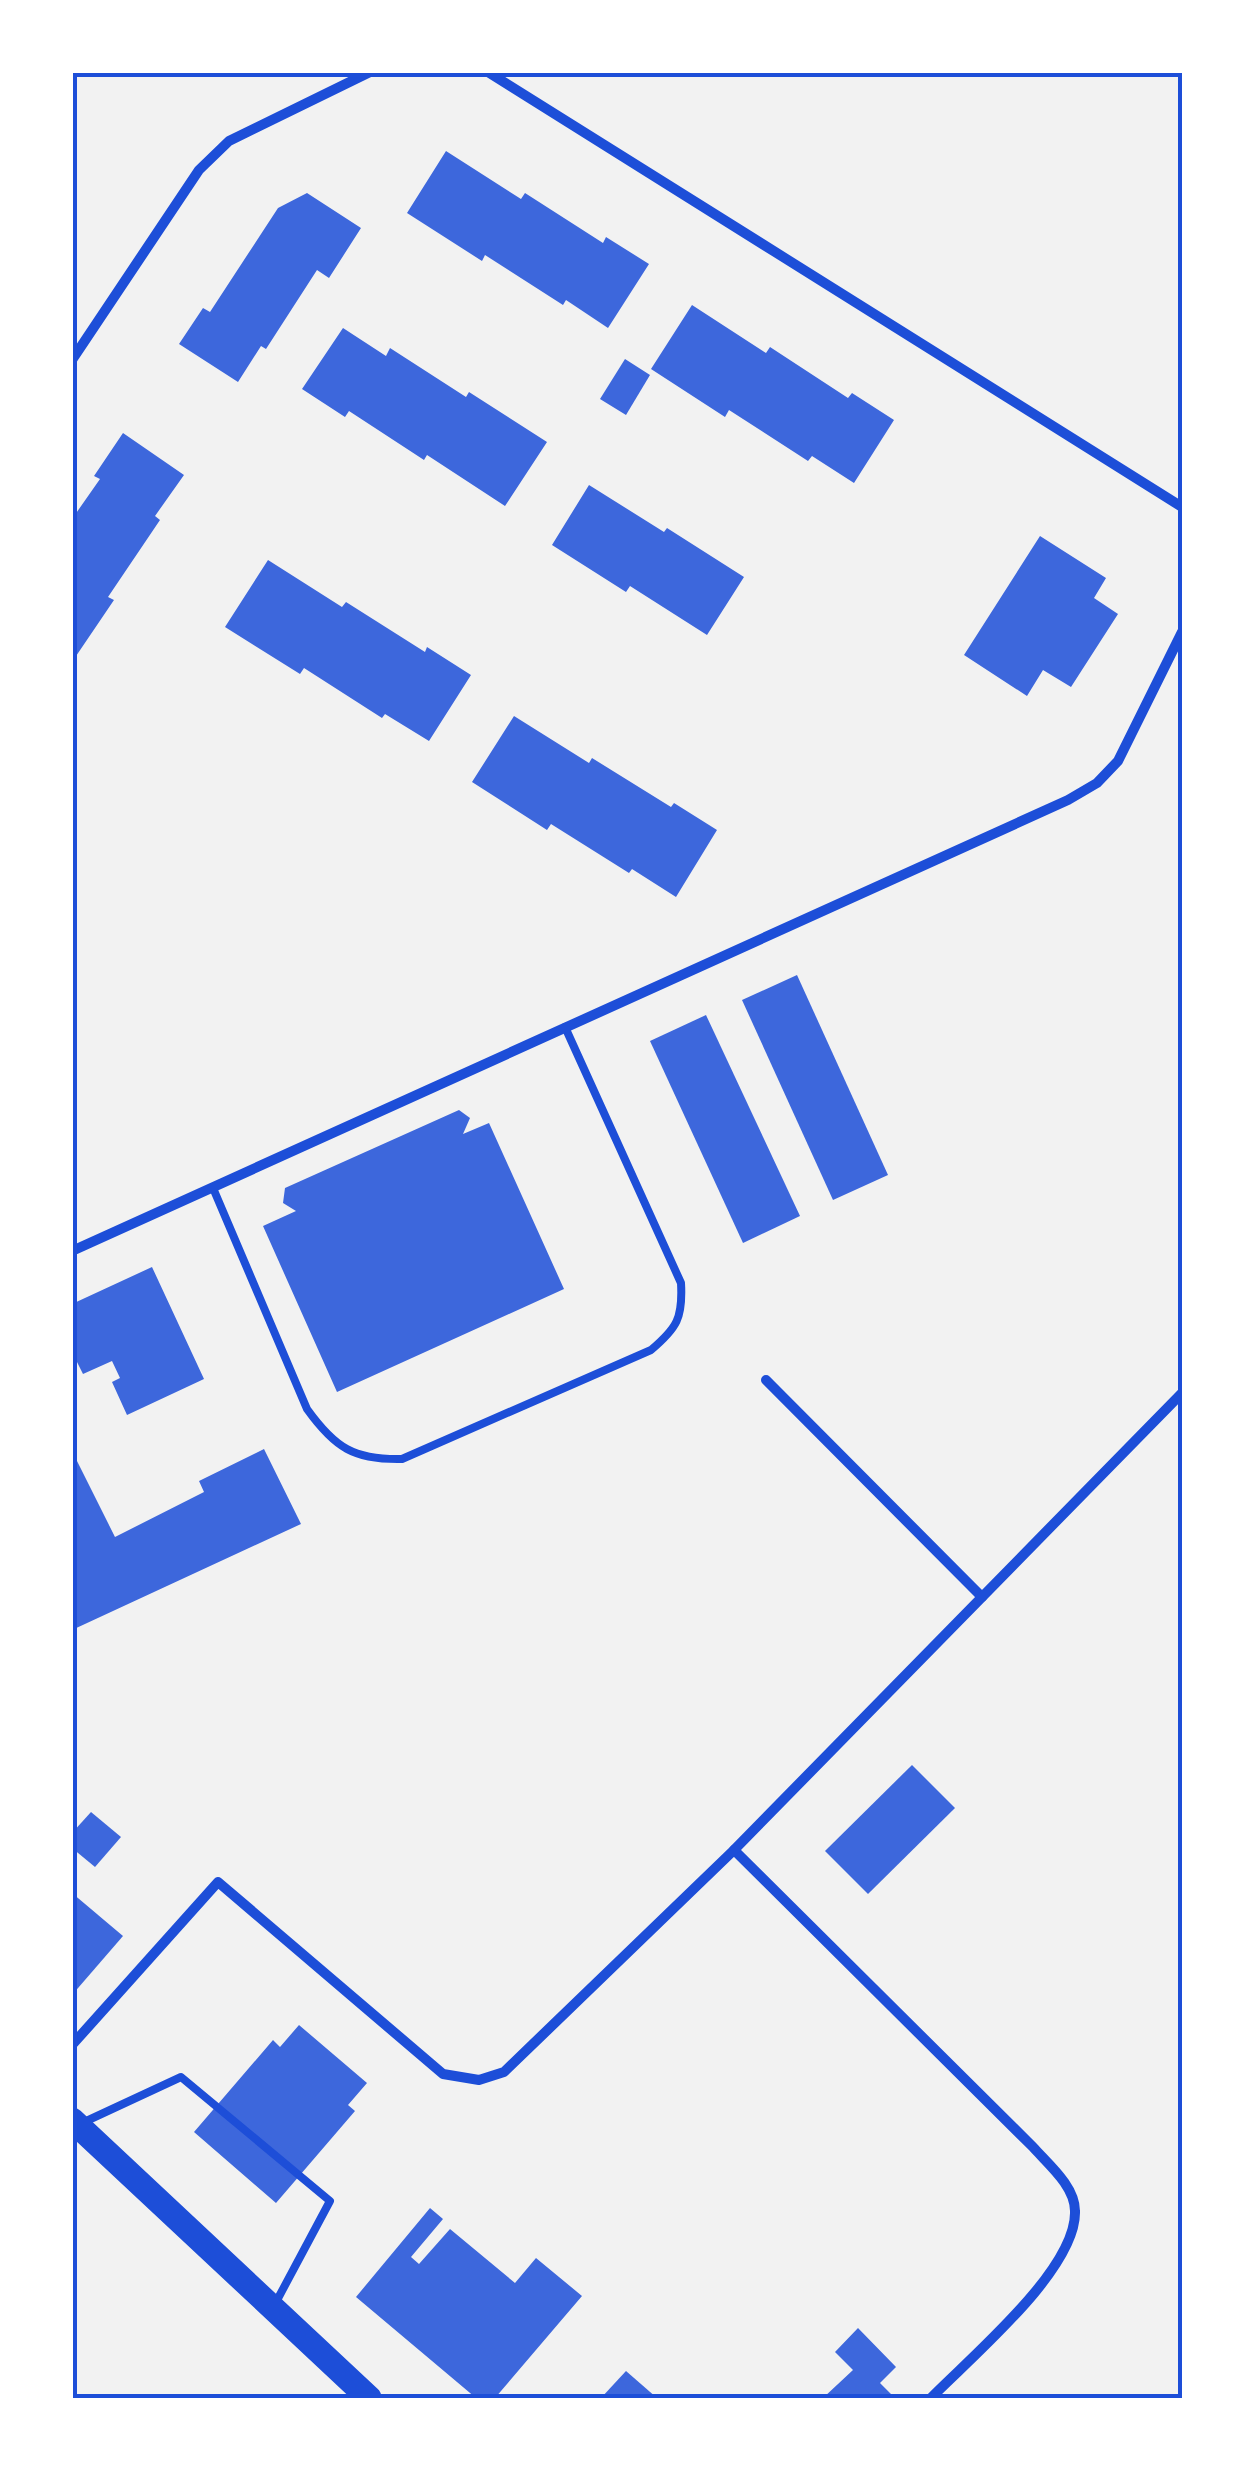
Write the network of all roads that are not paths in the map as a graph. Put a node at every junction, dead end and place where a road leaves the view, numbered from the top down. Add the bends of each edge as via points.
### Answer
1 (370, 72) edge
2 (488, 72) edge
3 (72, 360) edge
4 (1182, 508) edge
5 (1182, 632) edge
6 (564, 1028) junction
7 (214, 1188) junction
8 (72, 1251) edge
9 (766, 1380) dead end
10 (1182, 1392) edge
11 (982, 1597) junction
12 (734, 1850) junction
13 (72, 2045) edge
14 (75, 2123) edge
15 (272, 2308) junction
16 (369, 2398) edge
17 (931, 2398) edge

1 - 3 street via 229,141 199,170
2 - 4 street
5 - 6 street via 1118,761 1098,784
6 - 7 street
6 - 7 lane via 681,1283 677,1321 650,1350 402,1460 353,1453 327,1436 307,1409
7 - 8 street
9 - 11 street
10 - 11 street
11 - 12 street
12 - 13 street via 504,2072 479,2080 443,2074 218,1882
12 - 17 street via 1033,2146 1064,2180 1076,2209 1066,2252
14 - 15 main road
14 - 15 lane via 181,2077 330,2201
15 - 16 main road

